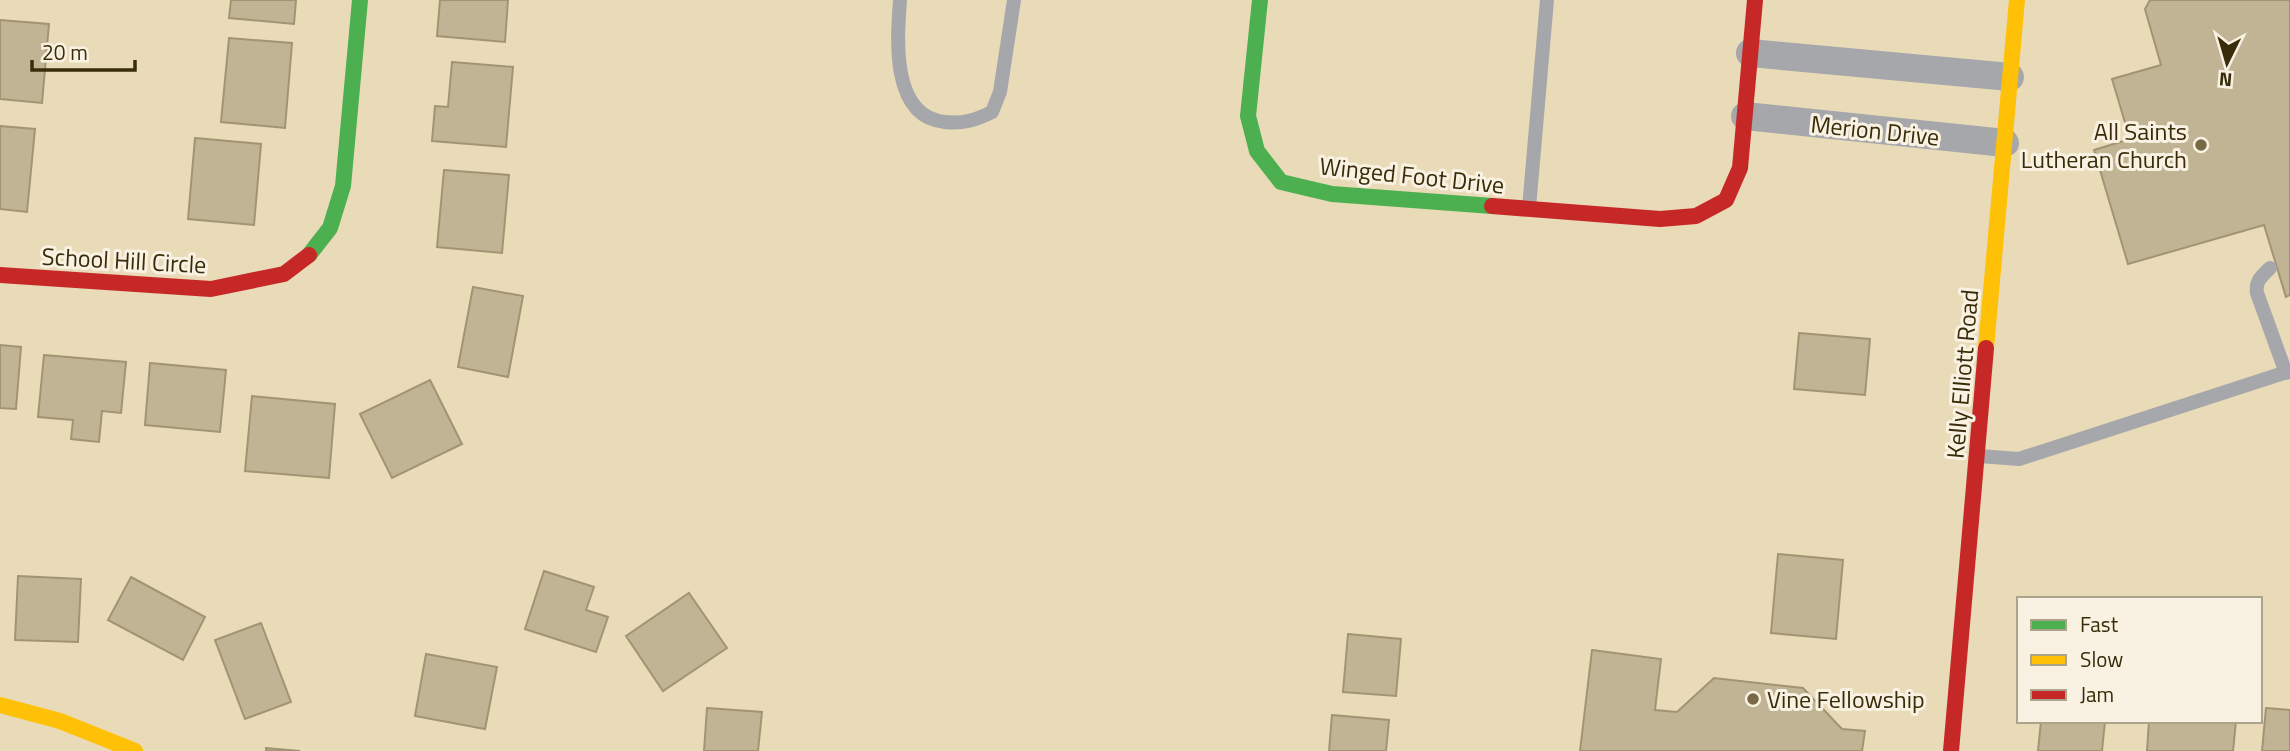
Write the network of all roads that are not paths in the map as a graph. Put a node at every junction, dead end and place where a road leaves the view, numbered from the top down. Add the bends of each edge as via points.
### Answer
1 (360, 0) edge
2 (900, 0) edge
3 (1014, 0) edge
4 (1260, 0) edge
5 (1547, 0) edge
6 (1755, 0) edge
7 (2017, 0) edge
8 (2034, 13) dead end
9 (1750, 53) junction
10 (2010, 77) junction
11 (1745, 116) junction
12 (2005, 143) junction
13 (1529, 209) junction
14 (2270, 268) dead end
15 (0, 275) edge
16 (2288, 372) edge
17 (1977, 456) junction
18 (0, 705) edge
19 (135, 751) edge
20 (1951, 751) edge

1 - 15 street, School Hill Circle via 343,186 330,228 307,258 284,274 211,289
2 - 3 lane via 897,41 906,95 917,111 933,121 958,123 992,112 1000,92
4 - 13 street, Winged Foot Drive via 1248,116 1257,151 1281,181 1332,194
5 - 13 lane
6 - 9 street
7 - 10 street, Kelly Elliott Road
8 - 10 street
9 - 10 street
9 - 11 street
10 - 12 street, Kelly Elliott Road
11 - 12 street, Merion Drive
11 - 13 street, Winged Foot Drive via 1740,168 1726,200 1696,216 1660,219
12 - 17 street, Kelly Elliott Road
14 - 16 lane via 2256,286
16 - 17 lane via 2019,459
17 - 20 street, Kelly Elliott Road
18 - 19 street via 60,721

